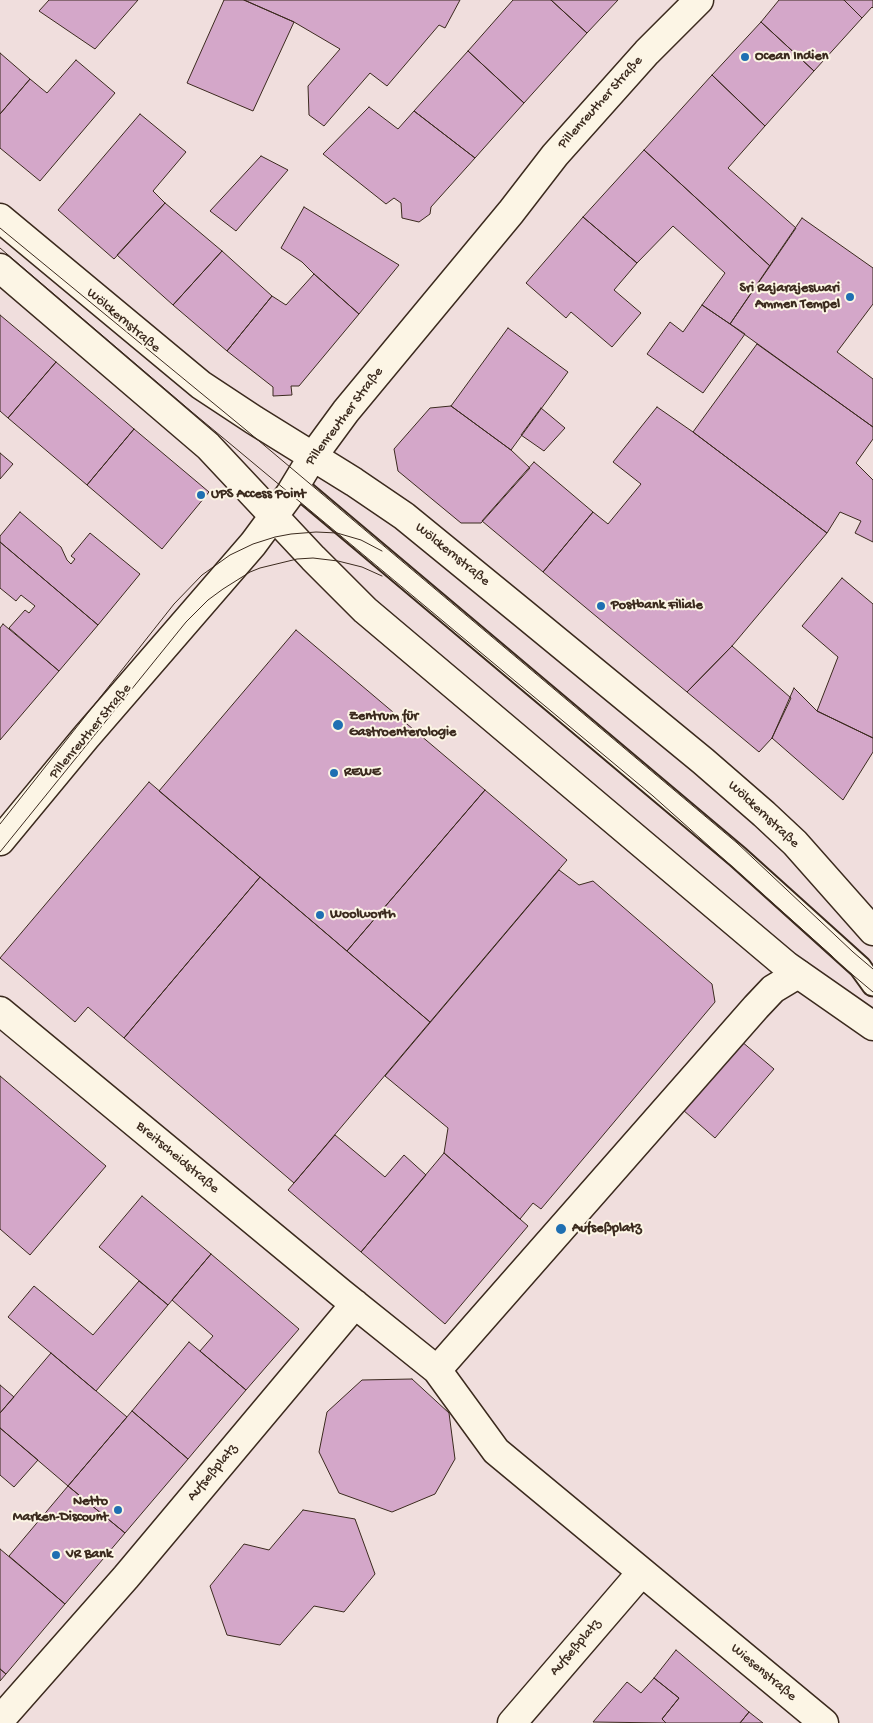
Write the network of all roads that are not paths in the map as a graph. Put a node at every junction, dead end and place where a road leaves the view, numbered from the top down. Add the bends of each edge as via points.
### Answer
1 (699, 0) edge
2 (0, 218) edge
3 (0, 268) edge
4 (313, 456) junction
5 (296, 485) junction
6 (274, 516) junction
7 (0, 841) edge
8 (873, 931) edge
9 (846, 956) junction
10 (873, 962) edge
11 (798, 974) junction
12 (873, 985) edge
13 (0, 1011) edge
14 (873, 1026) edge
15 (355, 1304) junction
16 (437, 1370) junction
17 (641, 1573) junction
18 (0, 1720) edge
19 (512, 1723) edge
20 (824, 1723) edge

1 - 4 main road, Pillenreuther Straße via 647,52 555,155
2 - 4 main road, Wölckernstraße via 182,370
3 - 6 main road via 192,431
4 - 5 main road, Pillenreuther Straße
4 - 8 main road, Wölckernstraße via 404,516 731,784 795,843
5 - 6 main road, Pillenreuther Straße
5 - 9 lane via 738,856
6 - 7 main road, Pillenreuther Straße
6 - 11 main road via 365,610
9 - 10 lane
9 - 12 lane via 860,967
11 - 14 main road
11 - 16 main road via 773,989 756,1007
13 - 15 main road, Breitscheidstraße
15 - 16 main road
15 - 18 main road, Aufseßplatz via 126,1577
16 - 17 main road via 496,1451
17 - 19 main road, Aufseßplatz
17 - 20 main road, Wiesenstraße

